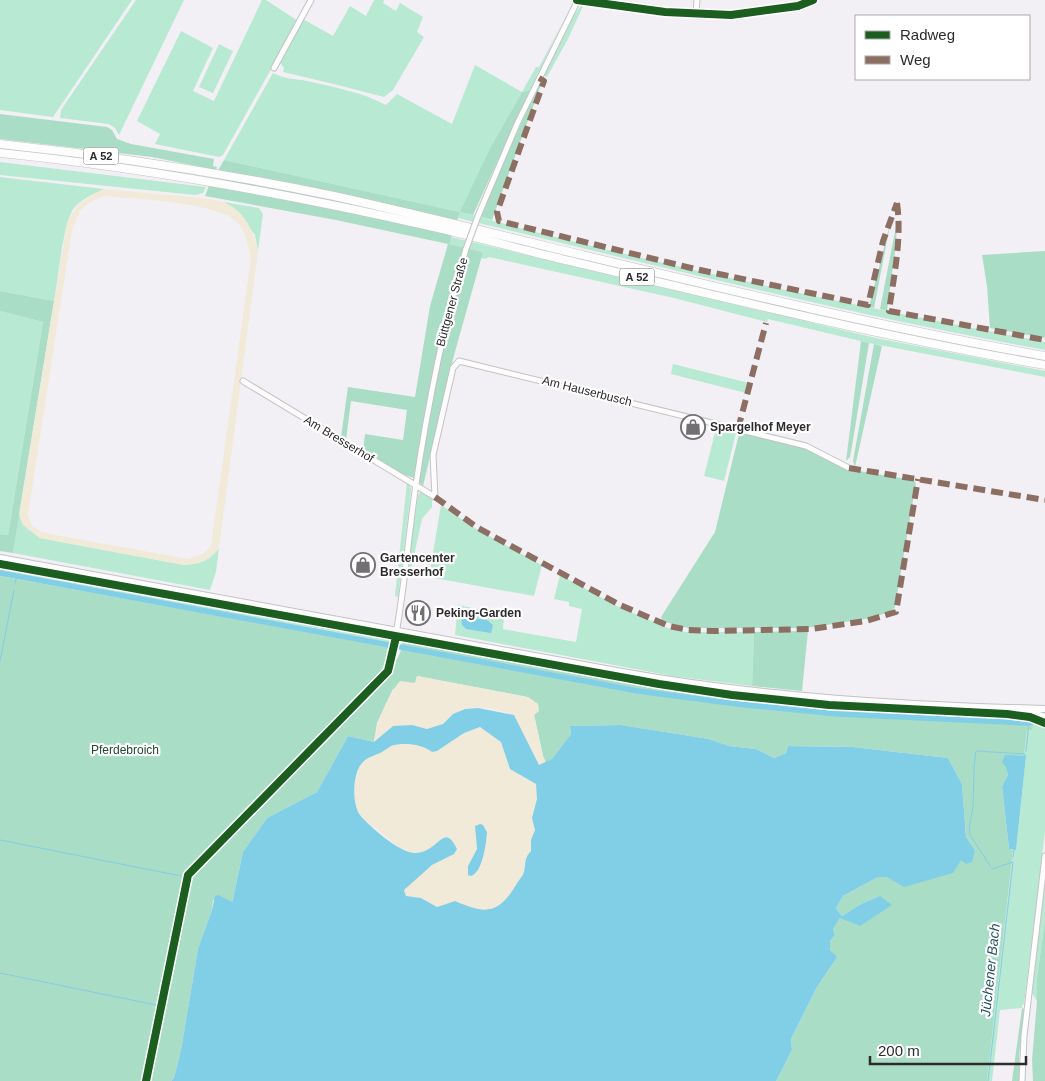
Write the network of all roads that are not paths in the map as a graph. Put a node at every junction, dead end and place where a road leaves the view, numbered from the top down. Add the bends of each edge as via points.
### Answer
1 (311, 0) edge
2 (577, 0) edge
3 (697, 0) edge
4 (813, 0) edge
5 (696, 13) junction
6 (274, 68) dead end
7 (0, 144) edge
8 (0, 153) edge
9 (1045, 356) edge
10 (1045, 365) edge
11 (243, 381) dead end
12 (849, 468) dead end
13 (416, 485) junction
14 (435, 497) joint
15 (0, 558) edge
16 (397, 628) junction
17 (389, 669) dead end
18 (1019, 709) junction
19 (1045, 710) edge
20 (1045, 717) edge
21 (1045, 856) edge
22 (1022, 1081) edge

1 - 6 street
2 - 5 street
2 - 13 street, Büttgener Straße, bridge via 520,116 466,249 437,358
3 - 5 street
4 - 5 street via 798,6 731,14
7 - 9 highway, A 52 via 231,176 331,196 785,303
8 - 10 highway, A 52 via 230,185 440,228 880,333
11 - 13 street, Am Bresserhof
12 - 14 street, Am Hauserbusch via 806,446 459,361 453,368 433,456
13 - 14 street, Am Bresserhof
13 - 16 street, Büttgener Straße
15 - 16 main road
16 - 17 street, Büttgener Straße
16 - 18 main road via 622,672 733,689 866,702
18 - 19 main road
18 - 20 main road
21 - 22 street via 1024,1036

